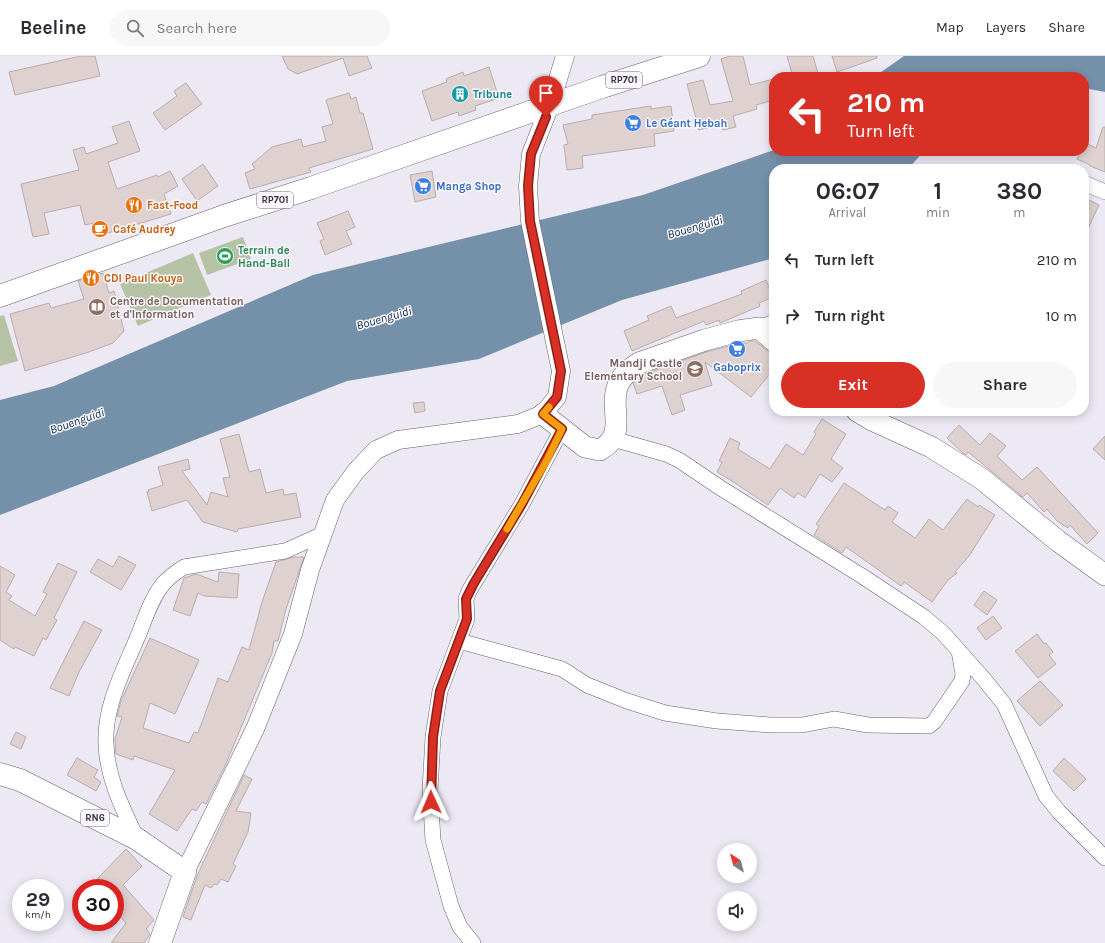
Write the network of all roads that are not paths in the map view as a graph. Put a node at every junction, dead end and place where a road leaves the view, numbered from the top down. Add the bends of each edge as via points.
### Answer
1 (565, 56) edge
2 (698, 56) edge
3 (550, 105) junction
4 (1089, 185) edge
5 (1105, 192) edge
6 (0, 296) edge
7 (769, 330) edge
8 (543, 414) junction
9 (865, 416) edge
10 (562, 429) junction
11 (613, 439) junction
12 (323, 534) junction
13 (1105, 575) edge
14 (459, 641) junction
15 (959, 650) junction
16 (0, 774) edge
17 (137, 839) junction
18 (1105, 858) edge
19 (185, 872) junction
20 (161, 942) edge
21 (473, 943) edge

1 - 3 street
2 - 3 main road, RP701
3 - 6 main road, RP701 via 224,216
3 - 8 street via 531,154 528,186 530,221 561,371 557,397
4 - 5 street
7 - 11 main road via 738,331 705,340 639,363 627,371 617,386 617,425
8 - 10 main road
8 - 12 street via 518,424 398,440 376,450 356,471 335,500
9 - 13 main road via 931,447 976,475
10 - 11 main road via 585,447 592,449 600,450
10 - 14 street via 522,504 466,599 467,619
11 - 15 street via 680,460 924,617
12 - 17 street via 285,551 184,567 172,575 154,599 114,694 107,723 109,770
12 - 19 street via 310,570 293,634 255,729
14 - 15 street via 562,669 587,685 665,713 717,721 770,725 802,725 834,719 868,725 929,726 962,681
14 - 21 street via 440,691 433,737 430,790 434,840 451,906 460,927
15 - 18 street via 1004,704 1046,796
16 - 17 main road, RN6 via 20,780
17 - 19 main road, RN6
19 - 20 main road

